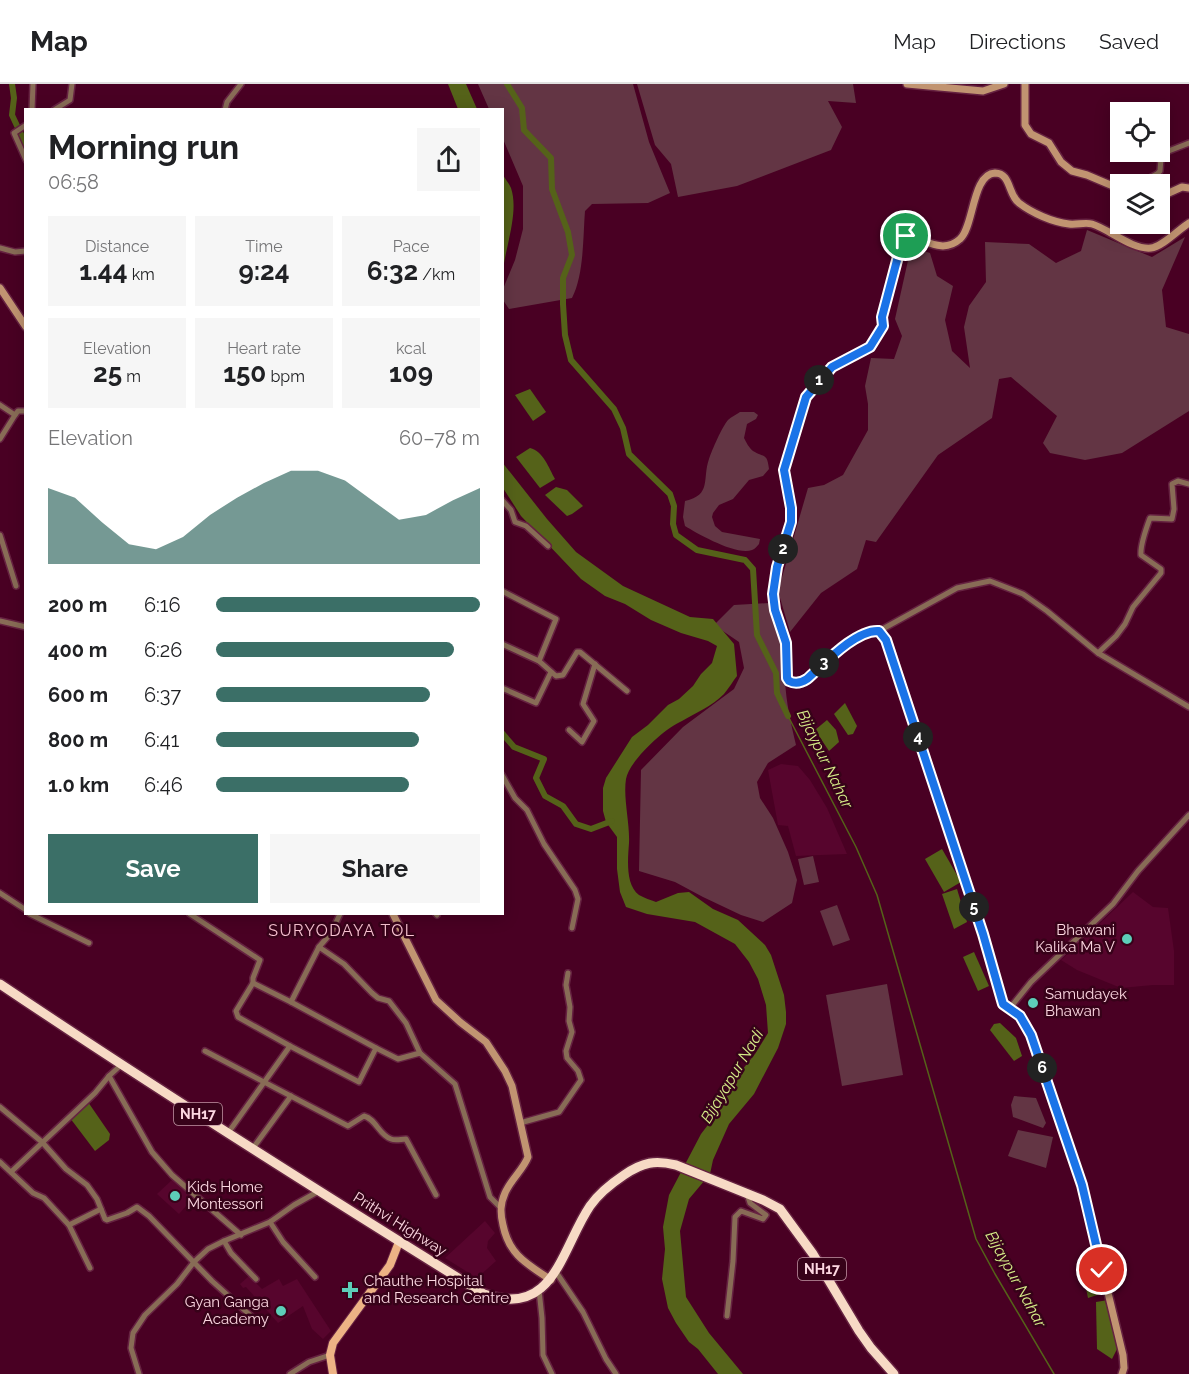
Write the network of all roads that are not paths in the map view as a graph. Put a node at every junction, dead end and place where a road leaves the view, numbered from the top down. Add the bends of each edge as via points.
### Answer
1 (33, 84) edge
2 (72, 84) edge
3 (241, 84) edge
4 (907, 84) edge
5 (1004, 84) edge
6 (1025, 84) edge
7 (32, 108) edge
8 (57, 108) edge
9 (226, 108) edge
10 (22, 127) edge
11 (1189, 144) edge
12 (24, 155) edge
13 (1157, 174) edge
14 (1110, 185) edge
15 (1189, 188) edge
16 (1170, 192) edge
17 (1189, 223) edge
18 (0, 248) edge
19 (24, 251) edge
20 (0, 288) edge
21 (24, 324) edge
22 (0, 405) edge
23 (24, 411) edge
24 (15, 415) junction
25 (0, 440) edge
26 (1189, 484) edge
27 (504, 502) edge
28 (0, 535) edge
29 (548, 546) dead end
30 (16, 586) dead end
31 (504, 592) edge
32 (0, 621) edge
33 (24, 627) edge
34 (879, 631) junction
35 (504, 645) edge
36 (1098, 653) junction
37 (539, 661) junction
38 (595, 664) junction
39 (551, 672) junction
40 (504, 689) edge
41 (627, 691) dead end
42 (577, 700) dead end
43 (583, 705) junction
44 (1189, 707) edge
45 (569, 730) dead end
46 (504, 779) edge
47 (1189, 815) edge
48 (0, 893) edge
49 (24, 909) edge
50 (32, 915) edge
51 (192, 915) edge
52 (340, 915) edge
53 (394, 915) edge
54 (572, 928) dead end
55 (89, 943) dead end
56 (319, 947) junction
57 (567, 973) dead end
58 (253, 983) junction
59 (0, 984) edge
60 (291, 1002) junction
61 (1010, 1008) junction
62 (290, 1046) junction
63 (376, 1048) junction
64 (205, 1051) dead end
65 (420, 1053) junction
66 (121, 1065) junction
67 (109, 1076) junction
68 (263, 1082) junction
69 (291, 1096) junction
70 (0, 1107) edge
71 (520, 1123) junction
72 (228, 1133) junction
73 (42, 1142) junction
74 (253, 1148) junction
75 (0, 1162) edge
76 (12, 1172) junction
77 (319, 1191) junction
78 (747, 1194) junction
79 (436, 1195) dead end
80 (500, 1207) junction
81 (101, 1209) junction
82 (270, 1222) junction
83 (69, 1225) junction
84 (241, 1235) junction
85 (224, 1241) junction
86 (399, 1242) junction
87 (194, 1262) junction
88 (90, 1268) dead end
89 (554, 1276) junction
90 (315, 1277) dead end
91 (256, 1279) dead end
92 (539, 1290) junction
93 (251, 1316) dead end
94 (727, 1316) dead end
95 (330, 1355) junction
96 (139, 1374) edge
97 (290, 1374) edge
98 (333, 1374) edge
99 (552, 1374) edge
100 (616, 1374) edge
101 (894, 1374) edge
102 (1122, 1374) edge

1 - 7 street
2 - 8 street via 70,100
3 - 9 street
4 - 5 main road via 983,91
6 - 14 main road via 1025,125 1031,134 1049,143 1072,171
10 - 12 street via 15,135
11 - 13 street via 1166,152
15 - 16 main road
17 - 34 main road via 1159,246 1145,248 1091,224 1043,217 1018,202 1003,175 997,173 983,180 964,233 956,242 935,246 904,238 882,317 883,326 870,347 832,367 806,397 784,470 791,522 773,587 775,610 786,643 787,678 792,683 807,679 854,639
18 - 19 street
20 - 21 main road
22 - 24 street
23 - 24 street
24 - 25 street
26 - 36 street via 1172,484 1172,519 1150,519 1141,555 1159,566 1161,573 1133,607 1116,636
27 - 29 street via 515,522 526,526
28 - 30 street
31 - 37 street via 556,619
32 - 33 street
34 - 36 street via 957,588 990,581 1023,594
34 - 61 main road via 897,670 1003,1004
35 - 37 street
36 - 44 street
37 - 39 street
38 - 39 street via 577,652 563,675
38 - 41 street
38 - 43 street
39 - 40 street via 536,703
42 - 43 street
43 - 45 street via 594,721 582,742
46 - 54 street via 575,890 578,899
47 - 61 street via 1113,904 1031,982
48 - 49 street
50 - 55 street
51 - 58 street via 260,960
52 - 56 street
53 - 71 main road via 436,1000 494,1052 512,1086
56 - 60 street
56 - 65 street via 344,964 378,998 389,1001 406,1023
57 - 71 street via 572,1032 566,1051 581,1080 559,1112
58 - 60 street
58 - 62 street via 236,1014
59 - 66 highway, Prithvi Highway / NH17
60 - 63 street
61 - 102 main road via 1031,1035 1082,1185 1124,1355
62 - 63 street via 359,1082
62 - 68 street
63 - 65 street via 398,1059
64 - 68 street
65 - 80 street via 455,1084 490,1197
66 - 67 street
66 - 72 highway, Prithvi Highway / NH17
67 - 73 street
67 - 84 street via 152,1152 172,1175
68 - 69 street
68 - 72 street
69 - 74 street
69 - 79 street via 348,1126 364,1116 387,1138 406,1139
70 - 73 street
71 - 80 main road via 528,1156
72 - 74 highway, Prithvi Highway / NH17
73 - 76 street
73 - 81 street via 87,1185
74 - 77 highway, Prithvi Highway / NH17
75 - 76 street
76 - 83 street
77 - 82 street
77 - 86 highway, Prithvi Highway / NH17
78 - 89 highway, Prithvi Highway / NH17 via 663,1162 640,1165 602,1192 588,1209
78 - 94 street via 750,1203 766,1215 763,1219 741,1211 735,1217
78 - 101 highway, Prithvi Highway / NH17 via 774,1205 787,1216 859,1331
80 - 89 main road via 510,1248 521,1259
81 - 83 street
81 - 87 street via 107,1221 137,1207
82 - 84 street
82 - 90 street
83 - 88 street
84 - 85 street
85 - 87 street
85 - 91 street
86 - 92 highway, Prithvi Highway / NH17 via 484,1294 518,1299
86 - 95 main road via 390,1265 333,1343
87 - 93 street
87 - 96 street via 133,1333 131,1348
89 - 92 highway, Prithvi Highway / NH17
89 - 100 street via 583,1312
92 - 99 street via 543,1355
95 - 97 street
95 - 98 main road

